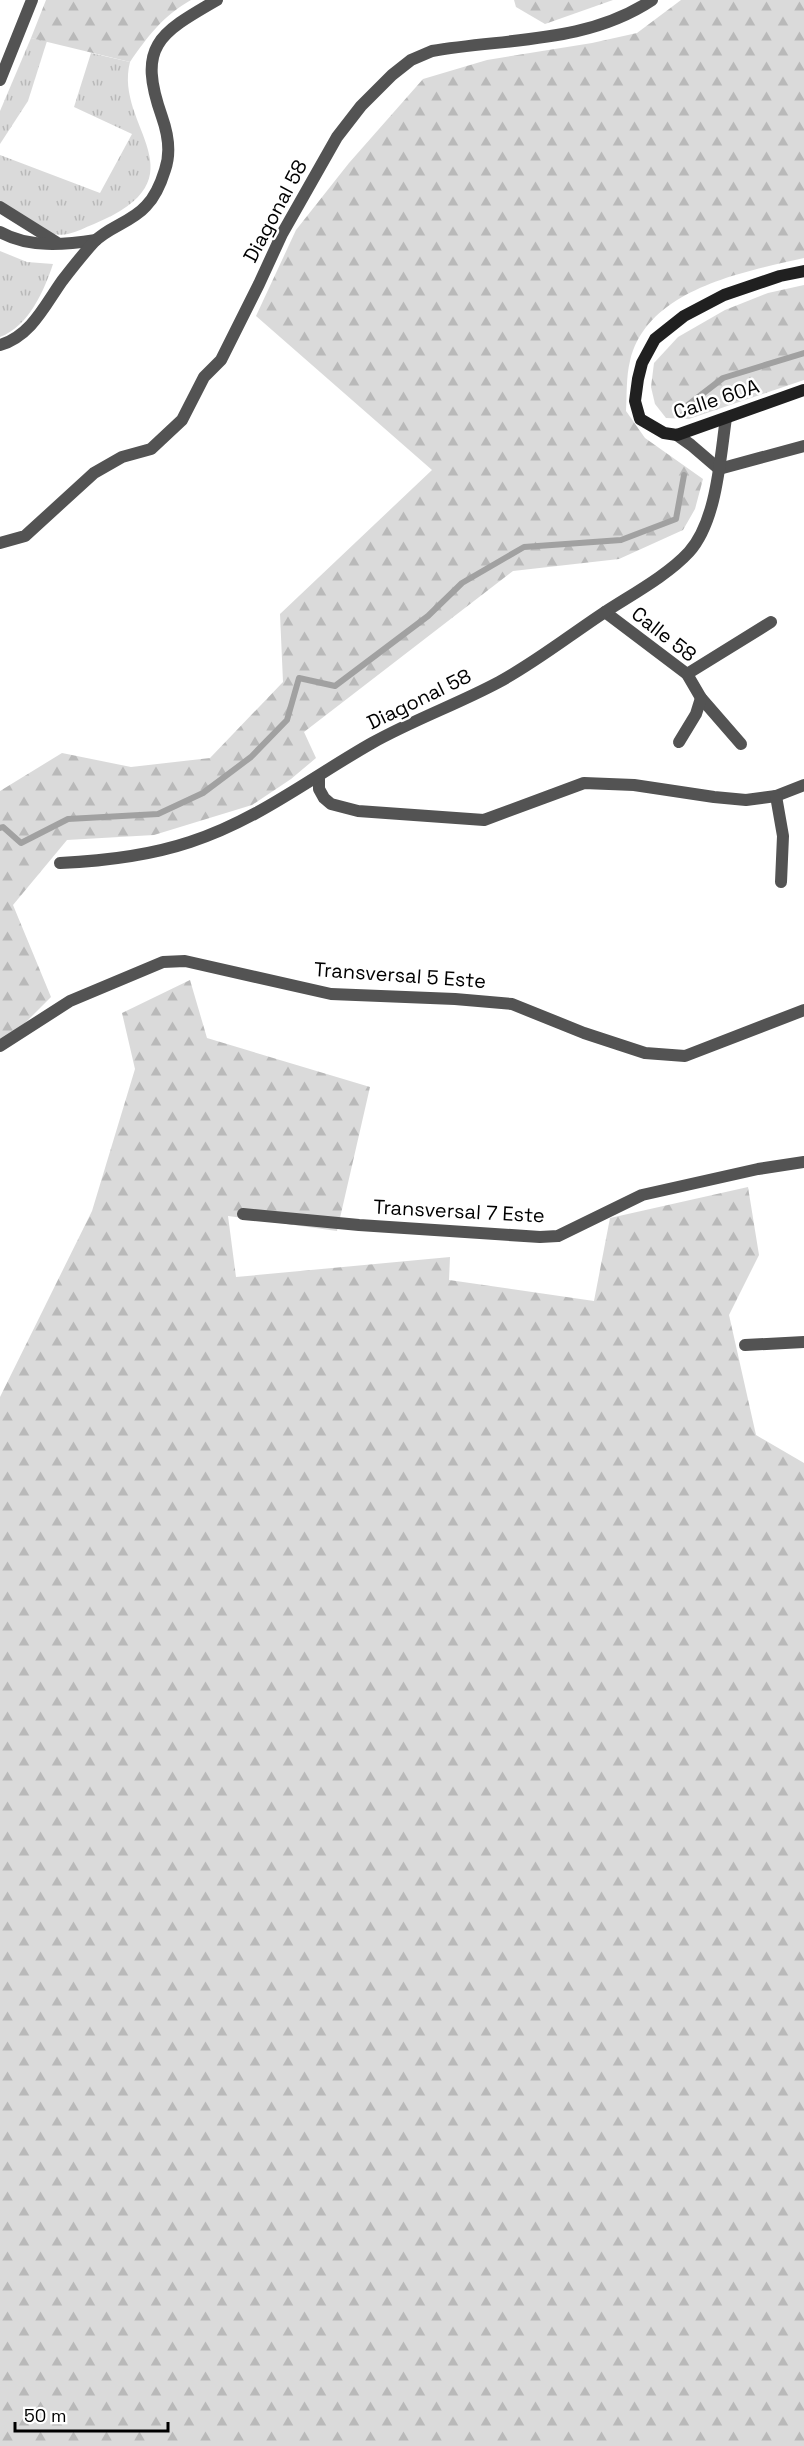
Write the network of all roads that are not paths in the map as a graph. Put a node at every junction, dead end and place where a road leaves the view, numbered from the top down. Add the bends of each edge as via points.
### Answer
1 (32, 0) edge
2 (217, 0) edge
3 (652, 0) edge
4 (0, 80) edge
5 (0, 207) edge
6 (0, 232) edge
7 (96, 240) junction
8 (57, 242) junction
9 (804, 272) edge
10 (0, 345) edge
11 (804, 390) edge
12 (726, 418) junction
13 (677, 435) junction
14 (804, 446) edge
15 (719, 469) junction
16 (0, 543) edge
17 (605, 612) junction
18 (771, 622) dead end
19 (687, 674) junction
20 (700, 698) junction
21 (679, 742) dead end
22 (741, 744) dead end
23 (319, 777) junction
24 (804, 784) edge
25 (776, 796) junction
26 (60, 862) dead end
27 (781, 882) dead end
28 (804, 1010) edge
29 (0, 1046) edge
30 (804, 1162) edge
31 (243, 1214) dead end
32 (804, 1342) edge
33 (745, 1345) dead end

1 - 4 street
2 - 7 street via 173,26 161,38 150,68 166,130 166,169 146,207
3 - 16 street, Diagonal 58 via 612,21 567,35 432,51 411,60 392,75 337,137 282,234 221,360 204,377 182,420 151,449 122,457 94,473 25,536
5 - 8 street
6 - 8 street via 22,242
7 - 8 street
7 - 10 street via 34,322
9 - 13 street, Calle 60A via 724,294 684,316 655,339 638,379 637,412 653,428
11 - 12 street, Calle 60A
12 - 13 street, Calle 60A
12 - 15 street, Diagonal 58
13 - 15 street
14 - 15 street
15 - 17 street, Diagonal 58 via 717,489 701,536 689,552
17 - 19 street, Calle 58
17 - 23 street, Diagonal 58 via 500,681 375,742
18 - 19 street
19 - 20 street, Calle 58
20 - 21 street via 696,714
20 - 22 street, Calle 58
23 - 25 street via 319,789 331,804 358,811 484,820 584,783 634,785 746,800
23 - 26 street, Diagonal 58 via 226,828 189,842 103,861
24 - 25 street
25 - 27 street via 783,836
28 - 29 street, Transversal 5 Este via 685,1056 645,1053 512,1004 332,994 185,961 163,962 70,1001
30 - 31 street, Transversal 7 Este via 642,1195 549,1237
32 - 33 street

